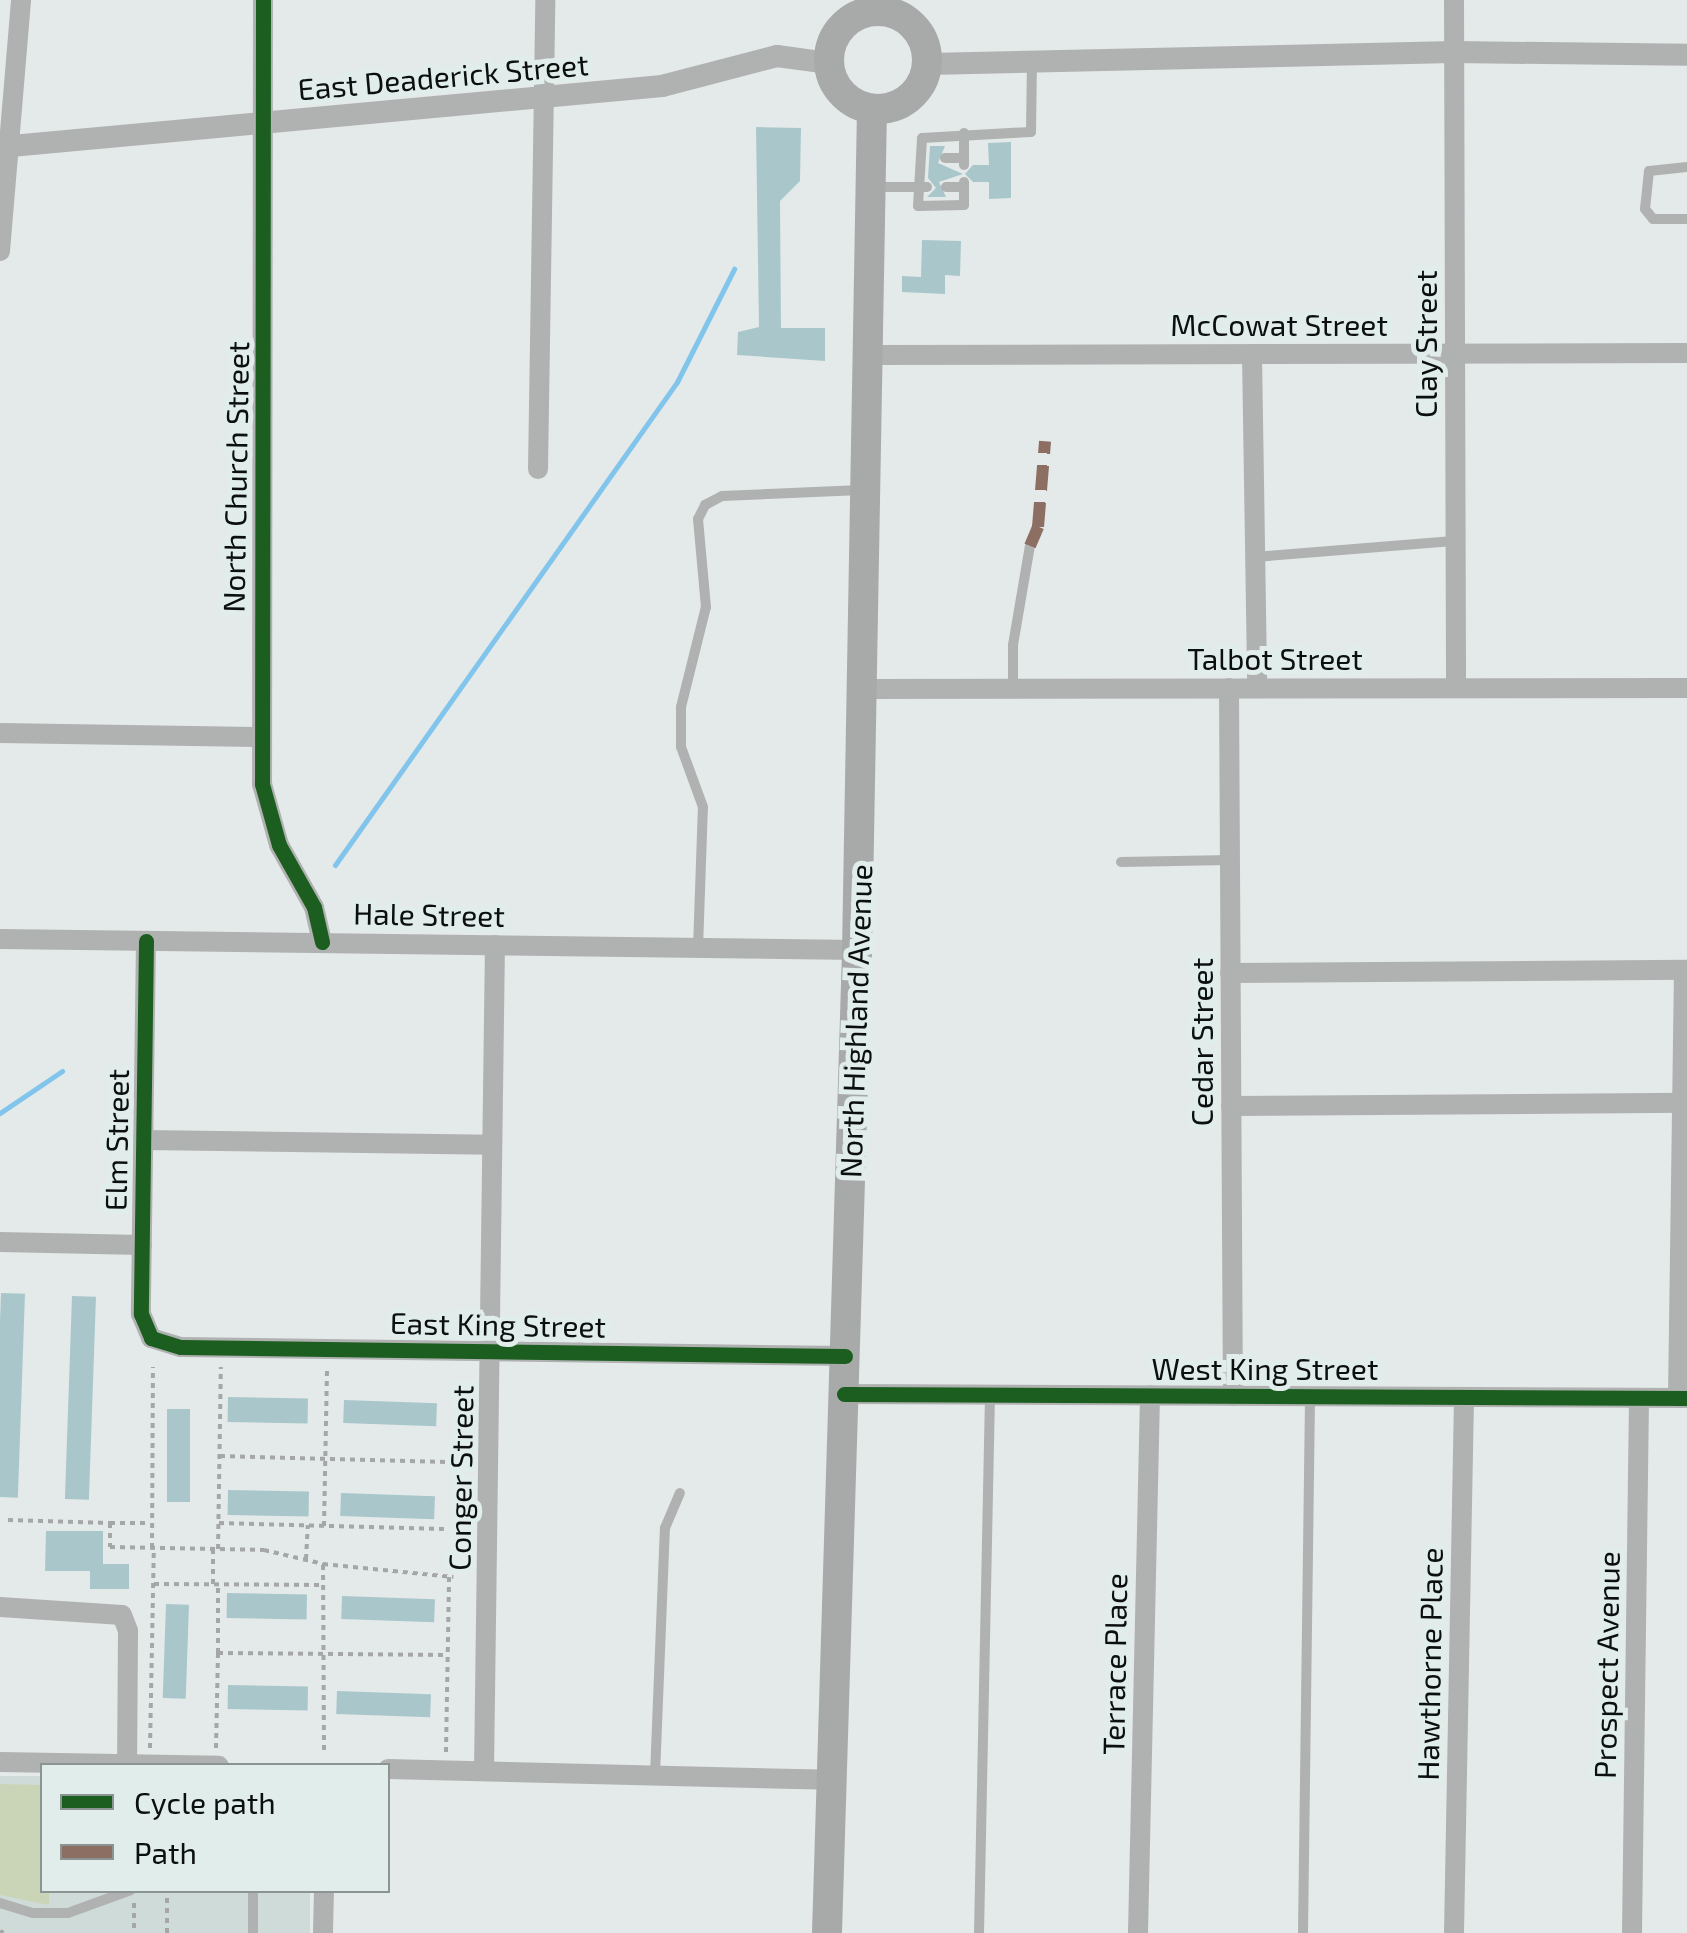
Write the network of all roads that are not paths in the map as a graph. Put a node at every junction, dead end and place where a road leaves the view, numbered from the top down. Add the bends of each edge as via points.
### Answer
1 (21, 0) edge
2 (263, 0) edge
3 (544, 0) edge
4 (1454, 0) edge
5 (879, 5) edge
6 (1454, 52) junction
7 (1687, 55) edge
8 (1032, 61) junction
9 (828, 63) junction
10 (928, 64) junction
11 (542, 98) junction
12 (872, 109) junction
13 (267, 121) junction
14 (964, 133) junction
15 (2, 147) edge
16 (945, 158) dead end
17 (1687, 167) edge
18 (872, 186) junction
19 (923, 187) junction
20 (946, 187) dead end
21 (1687, 220) edge
22 (0, 251) edge
23 (1687, 353) edge
24 (1252, 354) junction
25 (1455, 354) junction
26 (871, 356) junction
27 (538, 468) dead end
28 (867, 490) junction
29 (1456, 541) junction
30 (1030, 546) dead end
31 (1255, 557) junction
32 (1228, 688) junction
33 (1257, 688) junction
34 (1456, 688) junction
35 (1687, 688) edge
36 (864, 689) junction
37 (1013, 691) junction
38 (0, 732) edge
39 (260, 737) junction
40 (1230, 860) junction
41 (1121, 862) dead end
42 (0, 939) edge
43 (146, 940) junction
44 (322, 942) junction
45 (496, 946) junction
46 (698, 948) junction
47 (857, 950) junction
48 (1685, 970) edge
49 (1230, 973) junction
50 (1685, 1103) edge
51 (1231, 1106) junction
52 (144, 1140) junction
53 (492, 1144) junction
54 (0, 1242) edge
55 (142, 1246) junction
56 (1684, 1251) edge
57 (151, 1338) joint
58 (490, 1351) junction
59 (845, 1356) junction
60 (844, 1394) junction
61 (990, 1396) junction
62 (1150, 1396) junction
63 (1233, 1396) junction
64 (1310, 1396) junction
65 (1464, 1397) junction
66 (1639, 1398) junction
67 (1683, 1398) edge
68 (680, 1493) dead end
69 (0, 1607) edge
70 (218, 1757) edge
71 (0, 1762) edge
72 (42, 1763) edge
73 (127, 1763) edge
74 (150, 1763) edge
75 (390, 1769) edge
76 (484, 1771) junction
77 (656, 1775) junction
78 (832, 1780) junction
79 (125, 1893) edge
80 (252, 1893) edge
81 (324, 1893) edge
82 (0, 1903) edge
83 (253, 1933) edge
84 (323, 1933) edge
85 (827, 1933) edge
86 (979, 1933) edge
87 (1138, 1933) edge
88 (1303, 1933) edge
89 (1454, 1933) edge
90 (1632, 1933) edge

1 - 15 street
2 - 13 street, North Church Street
3 - 11 street
4 - 6 street, Clay Street
5 - 9 main road via 837,32
5 - 10 main road via 920,33
6 - 7 street
6 - 8 street
6 - 25 street, Clay Street
8 - 10 street
8 - 14 lane via 1031,132
9 - 11 street, East Deaderick Street via 777,56 662,86
9 - 12 main road via 842,94
10 - 12 main road via 903,103
11 - 13 street, East Deaderick Street
11 - 27 street
12 - 18 main road, North Highland Avenue
13 - 15 street, East Deaderick Street
13 - 39 street, North Church Street
14 - 16 lane via 964,162
14 - 19 lane via 922,138
15 - 22 street
17 - 21 lane via 1649,170 1645,209 1654,219
18 - 19 lane
18 - 26 main road, North Highland Avenue
19 - 20 lane via 918,206 964,206 964,184
23 - 25 street, McCowat Street
24 - 25 street, McCowat Street
24 - 26 street, McCowat Street
24 - 31 street
25 - 29 street, Clay Street
26 - 28 main road, North Highland Avenue
28 - 36 main road, North Highland Avenue
28 - 46 lane via 722,496 698,519 706,607 681,706 681,747 703,808
29 - 31 lane
29 - 34 street, Clay Street
30 - 37 lane via 1013,645
31 - 33 street
32 - 33 street, Talbot Street
32 - 37 street, Talbot Street
32 - 40 street, Cedar Street
33 - 34 street, Talbot Street
34 - 35 street, Talbot Street
36 - 37 street, Talbot Street
36 - 47 main road, North Highland Avenue
38 - 39 street
39 - 44 street, North Church Street via 267,810 314,908
40 - 41 lane
40 - 49 street, Cedar Street
42 - 43 street, Hale Street
43 - 44 street, Hale Street
43 - 52 street, Elm Street
44 - 45 street, Hale Street
45 - 46 street, Hale Street
45 - 53 street, Conger Street
46 - 47 street, Hale Street
47 - 59 main road, North Highland Avenue
48 - 49 street
48 - 50 street
49 - 51 street, Cedar Street
50 - 51 street
50 - 56 street
51 - 63 street, Cedar Street
52 - 53 street
52 - 55 street, Elm Street
53 - 58 street, Conger Street
54 - 55 street
55 - 57 street, Elm Street via 142,1314
56 - 67 street
57 - 58 street, East King Street via 181,1346
58 - 59 street, East King Street
58 - 76 street, Conger Street
59 - 60 main road, North Highland Avenue
60 - 61 street, West King Street
60 - 78 main road, North Highland Avenue
61 - 62 street, West King Street
61 - 86 lane
62 - 63 street, West King Street
62 - 87 street, Terrace Place
63 - 64 street, West King Street
64 - 65 street, West King Street
64 - 88 lane
65 - 66 street, West King Street
65 - 89 street, Hawthorne Place
66 - 67 street, West King Street
66 - 90 street, Prospect Avenue
68 - 77 lane via 665,1528
69 - 73 street via 122,1615 128,1631
70 - 74 street
71 - 72 street
75 - 76 street
76 - 77 street
77 - 78 street
78 - 85 main road, North Highland Avenue
79 - 82 lane via 68,1913 32,1913
80 - 83 lane
81 - 84 street

